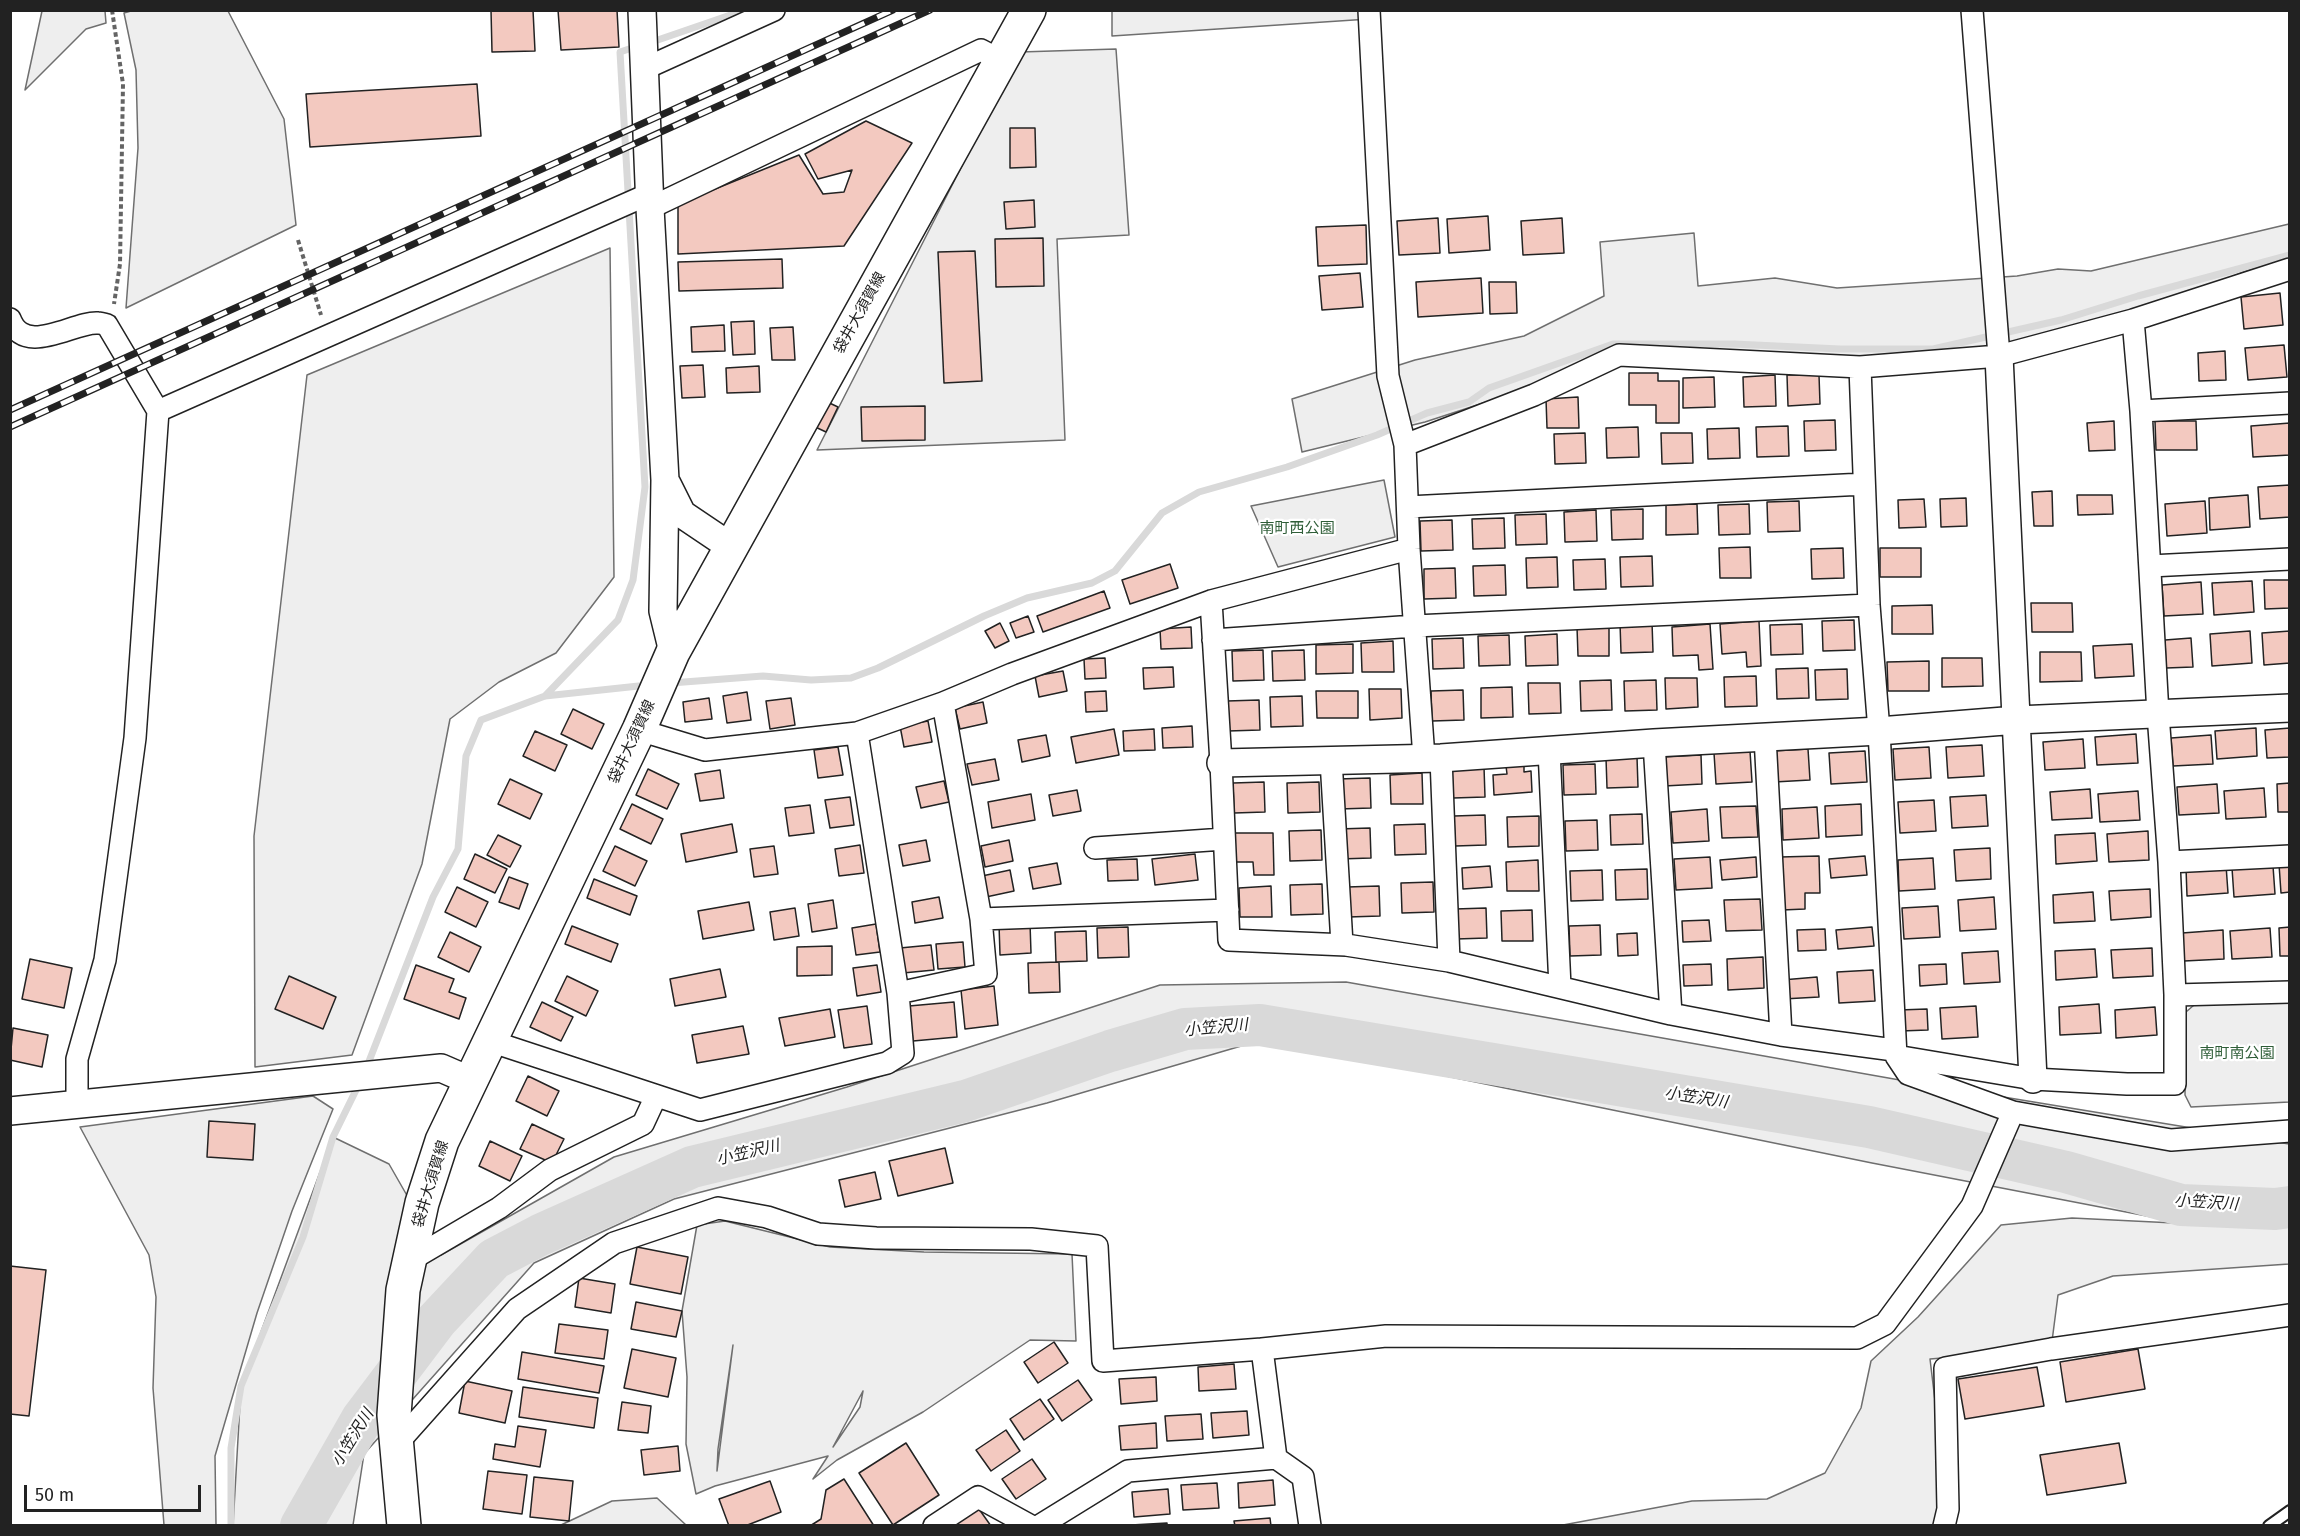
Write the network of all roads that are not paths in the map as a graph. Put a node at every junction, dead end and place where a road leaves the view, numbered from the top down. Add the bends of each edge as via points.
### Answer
1 (642, 10) edge
2 (774, 10) edge
3 (1029, 10) edge
4 (1369, 10) edge
5 (1972, 10) edge
6 (1000, 60) junction
7 (646, 69) junction
8 (650, 201) junction
9 (2289, 269) edge
10 (10, 319) edge
11 (2133, 320) junction
12 (1999, 356) junction
13 (1860, 367) junction
14 (2289, 403) edge
15 (158, 411) junction
16 (2141, 411) junction
17 (1405, 445) junction
18 (665, 480) junction
19 (1864, 484) junction
20 (1408, 507) junction
21 (731, 547) junction
22 (1409, 549) junction
23 (2289, 559) edge
24 (2150, 566) junction
25 (1211, 601) junction
26 (1869, 605) junction
27 (1415, 626) junction
28 (1213, 640) junction
29 (673, 652) junction
30 (943, 703) junction
31 (2289, 708) edge
32 (2158, 714) junction
33 (2017, 720) junction
34 (639, 730) junction
35 (1879, 731) junction
36 (857, 732) junction
37 (1765, 737) junction
38 (1654, 743) junction
39 (1549, 750) junction
40 (1433, 758) junction
41 (1330, 760) junction
42 (1221, 763) junction
43 (1224, 839) junction
44 (1095, 848) dead end
45 (2289, 856) edge
46 (2169, 862) junction
47 (1228, 909) junction
48 (981, 919) junction
49 (1342, 944) junction
50 (1449, 961) junction
51 (1560, 987) junction
52 (2289, 992) edge
53 (898, 993) junction
54 (2175, 995) junction
55 (1671, 1014) junction
56 (1780, 1035) junction
57 (490, 1041) junction
58 (1895, 1053) junction
59 (2033, 1079) junction
60 (471, 1081) junction
61 (656, 1096) junction
62 (77, 1105) junction
63 (10, 1111) edge
64 (2013, 1112) junction
65 (2289, 1131) edge
66 (406, 1276) junction
67 (2289, 1316) edge
68 (1263, 1349) junction
69 (394, 1431) junction
70 (1276, 1458) junction
71 (2289, 1511) edge
72 (404, 1526) edge
73 (934, 1526) edge
74 (1031, 1526) edge
75 (1039, 1526) edge
76 (1310, 1526) edge
77 (1944, 1526) edge
78 (2269, 1526) edge

1 - 7 street
2 - 7 street
3 - 6 main road, 袋井大須賀線
4 - 17 street via 1388,376
5 - 12 street
6 - 8 street via 981,50
6 - 21 main road, 袋井大須賀線
7 - 8 street
8 - 15 street via 328,335
8 - 18 street
9 - 11 street
10 - 15 street via 27,336 53,335 96,322 107,325
11 - 12 street
11 - 16 street
12 - 13 street
12 - 33 street
13 - 17 street via 1619,355 1534,395
13 - 19 street
14 - 16 street
15 - 62 street via 135,738 105,960 77,1059
16 - 24 street
17 - 20 street
18 - 21 street via 682,514
18 - 29 street via 663,611
19 - 20 street
19 - 26 street
20 - 22 street
21 - 29 main road, 袋井大須賀線
22 - 25 street
22 - 27 street
23 - 24 street
24 - 32 street
25 - 28 street
25 - 30 street
26 - 27 street
26 - 35 street
27 - 28 street
27 - 40 street
28 - 42 street
29 - 34 main road, 袋井大須賀線
30 - 36 street
30 - 48 street
31 - 32 street
32 - 33 street
32 - 46 street
33 - 35 street
33 - 59 street
34 - 36 street via 705,750
34 - 57 main road, 袋井大須賀線
35 - 37 street
35 - 58 street
36 - 53 street
37 - 38 street
37 - 56 street
38 - 39 street
38 - 55 street
39 - 40 street
39 - 51 street
40 - 41 street
40 - 50 street
41 - 42 street
41 - 49 street
42 - 43 street
43 - 44 street
43 - 47 street
45 - 46 street
46 - 54 street
47 - 48 street
47 - 49 street via 1229,940
48 - 53 street via 986,974
49 - 50 street
50 - 51 street
51 - 55 street
52 - 54 street
53 - 61 street via 903,1053 887,1063 700,1110
54 - 59 street via 2175,1084
55 - 56 street
56 - 58 street
57 - 60 main road, 袋井大須賀線
57 - 61 street
58 - 59 street
58 - 64 street via 1908,1074
60 - 62 street via 441,1068 401,1070
60 - 66 main road, 袋井大須賀線 via 442,1142 422,1203
61 - 66 street via 643,1124 550,1170 447,1241
62 - 63 street
64 - 65 street via 2171,1140
64 - 68 street via 1972,1206 1885,1324 1857,1338 1386,1336
66 - 69 main road, 袋井大須賀線
67 - 77 street via 1945,1368 1948,1509
68 - 69 street via 1103,1361 1097,1246 1031,1239 818,1234 767,1217 718,1208 614,1243 517,1309
68 - 70 street
69 - 72 main road, 袋井大須賀線
70 - 75 street via 1128,1471
70 - 76 street via 1303,1477
71 - 78 lane
73 - 74 street via 978,1497

